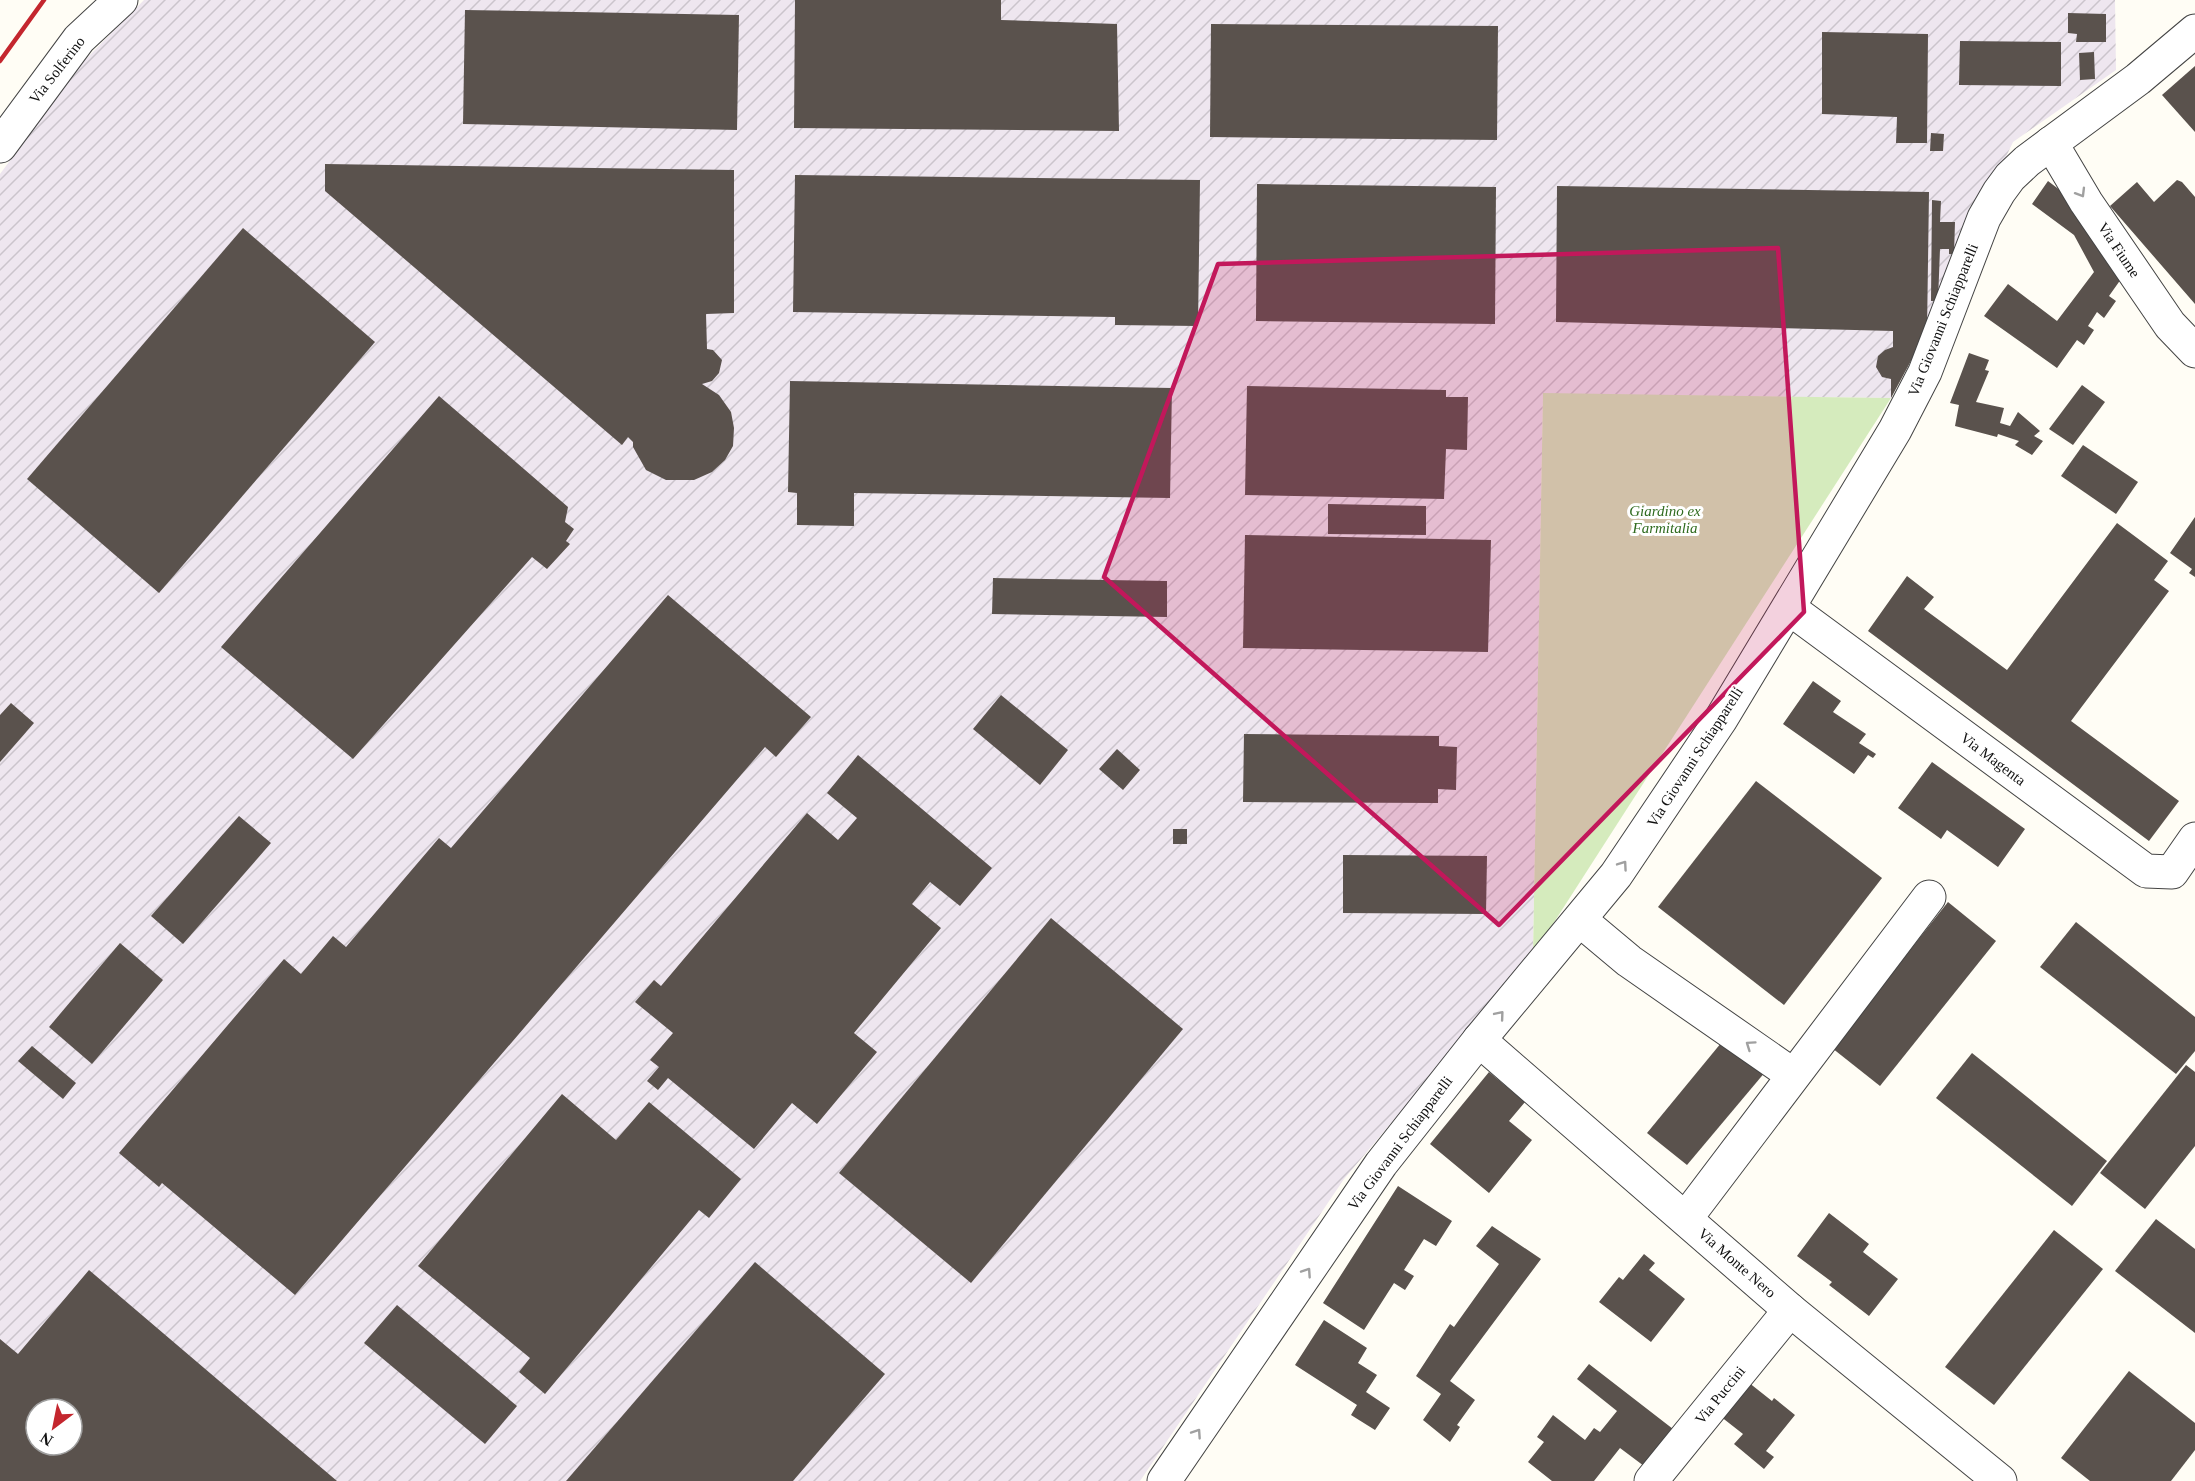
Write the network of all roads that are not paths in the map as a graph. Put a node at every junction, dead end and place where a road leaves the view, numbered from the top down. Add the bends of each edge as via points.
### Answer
1 (121, 0) edge
2 (2195, 31) edge
3 (2051, 143) junction
4 (0, 146) edge
5 (2195, 351) edge
6 (1789, 608) junction
7 (2195, 839) edge
8 (1929, 897) dead end
9 (1580, 920) junction
10 (1479, 1040) junction
11 (1792, 1075) junction
12 (1686, 1218) junction
13 (1790, 1310) junction
14 (1164, 1481) edge
15 (1651, 1481) edge
16 (2000, 1481) edge

1 - 4 street, Via Solferino via 79,39
2 - 3 street, Via Giovanni Schiapparelli
3 -> 5 street, Via Fiume via 2170,326
3 - 6 street, Via Giovanni Schiapparelli via 2010,177 1984,218 1925,372
6 - 7 street, Via Magenta via 2146,871 2172,872
9 -> 6 street, Via Giovanni Schiapparelli via 1647,831
8 - 11 street
10 -> 9 street, Via Giovanni Schiapparelli
11 -> 9 street via 1629,961
10 - 12 street, Via Monte Nero
14 -> 10 street, Via Giovanni Schiapparelli via 1381,1164
11 - 12 street
12 - 13 street, Via Monte Nero
13 - 15 street, Via Puccini
13 - 16 street, Via Monte Nero

